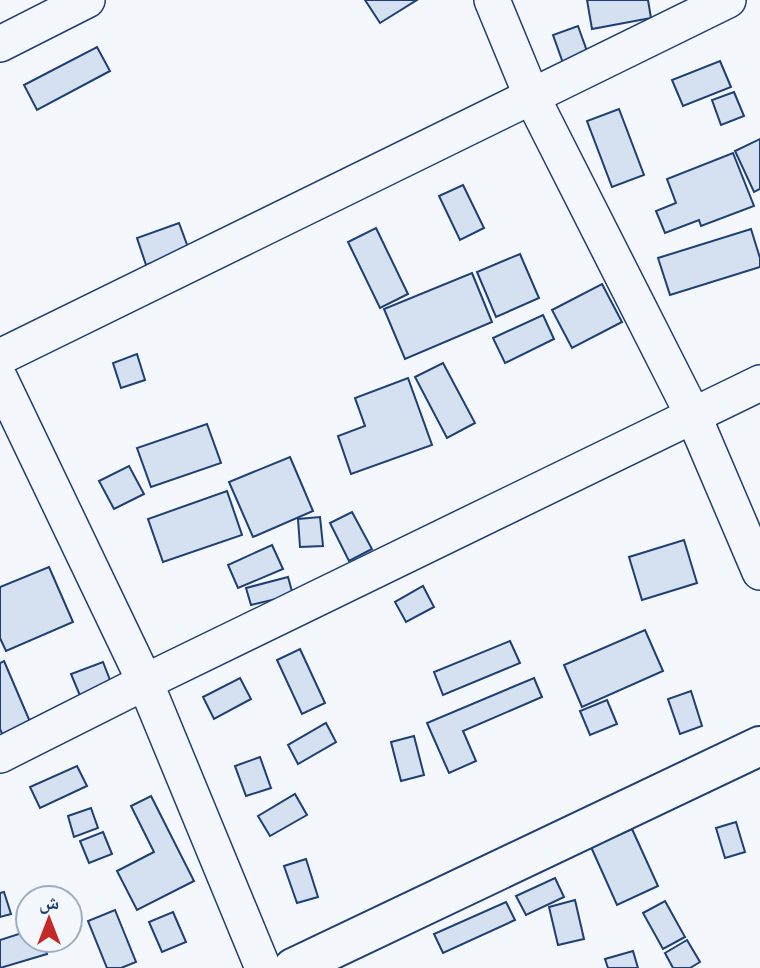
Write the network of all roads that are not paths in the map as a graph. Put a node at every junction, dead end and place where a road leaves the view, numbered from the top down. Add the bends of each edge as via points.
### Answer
1 (87, 0) edge
2 (492, 0) edge
3 (728, 0) edge
4 (0, 44) edge
5 (532, 97) junction
6 (0, 357) edge
7 (0, 379) edge
8 (760, 383) edge
9 (693, 415) junction
10 (760, 572) edge
11 (145, 682) junction
12 (760, 746) edge
13 (0, 755) edge
14 (263, 968) edge
15 (293, 968) edge

1 - 4 street
2 - 5 street
3 - 5 street
5 - 6 street
5 - 9 street
7 - 11 street
8 - 9 street
9 - 10 street
9 - 11 street
11 - 13 street
11 - 14 street
12 - 15 street

